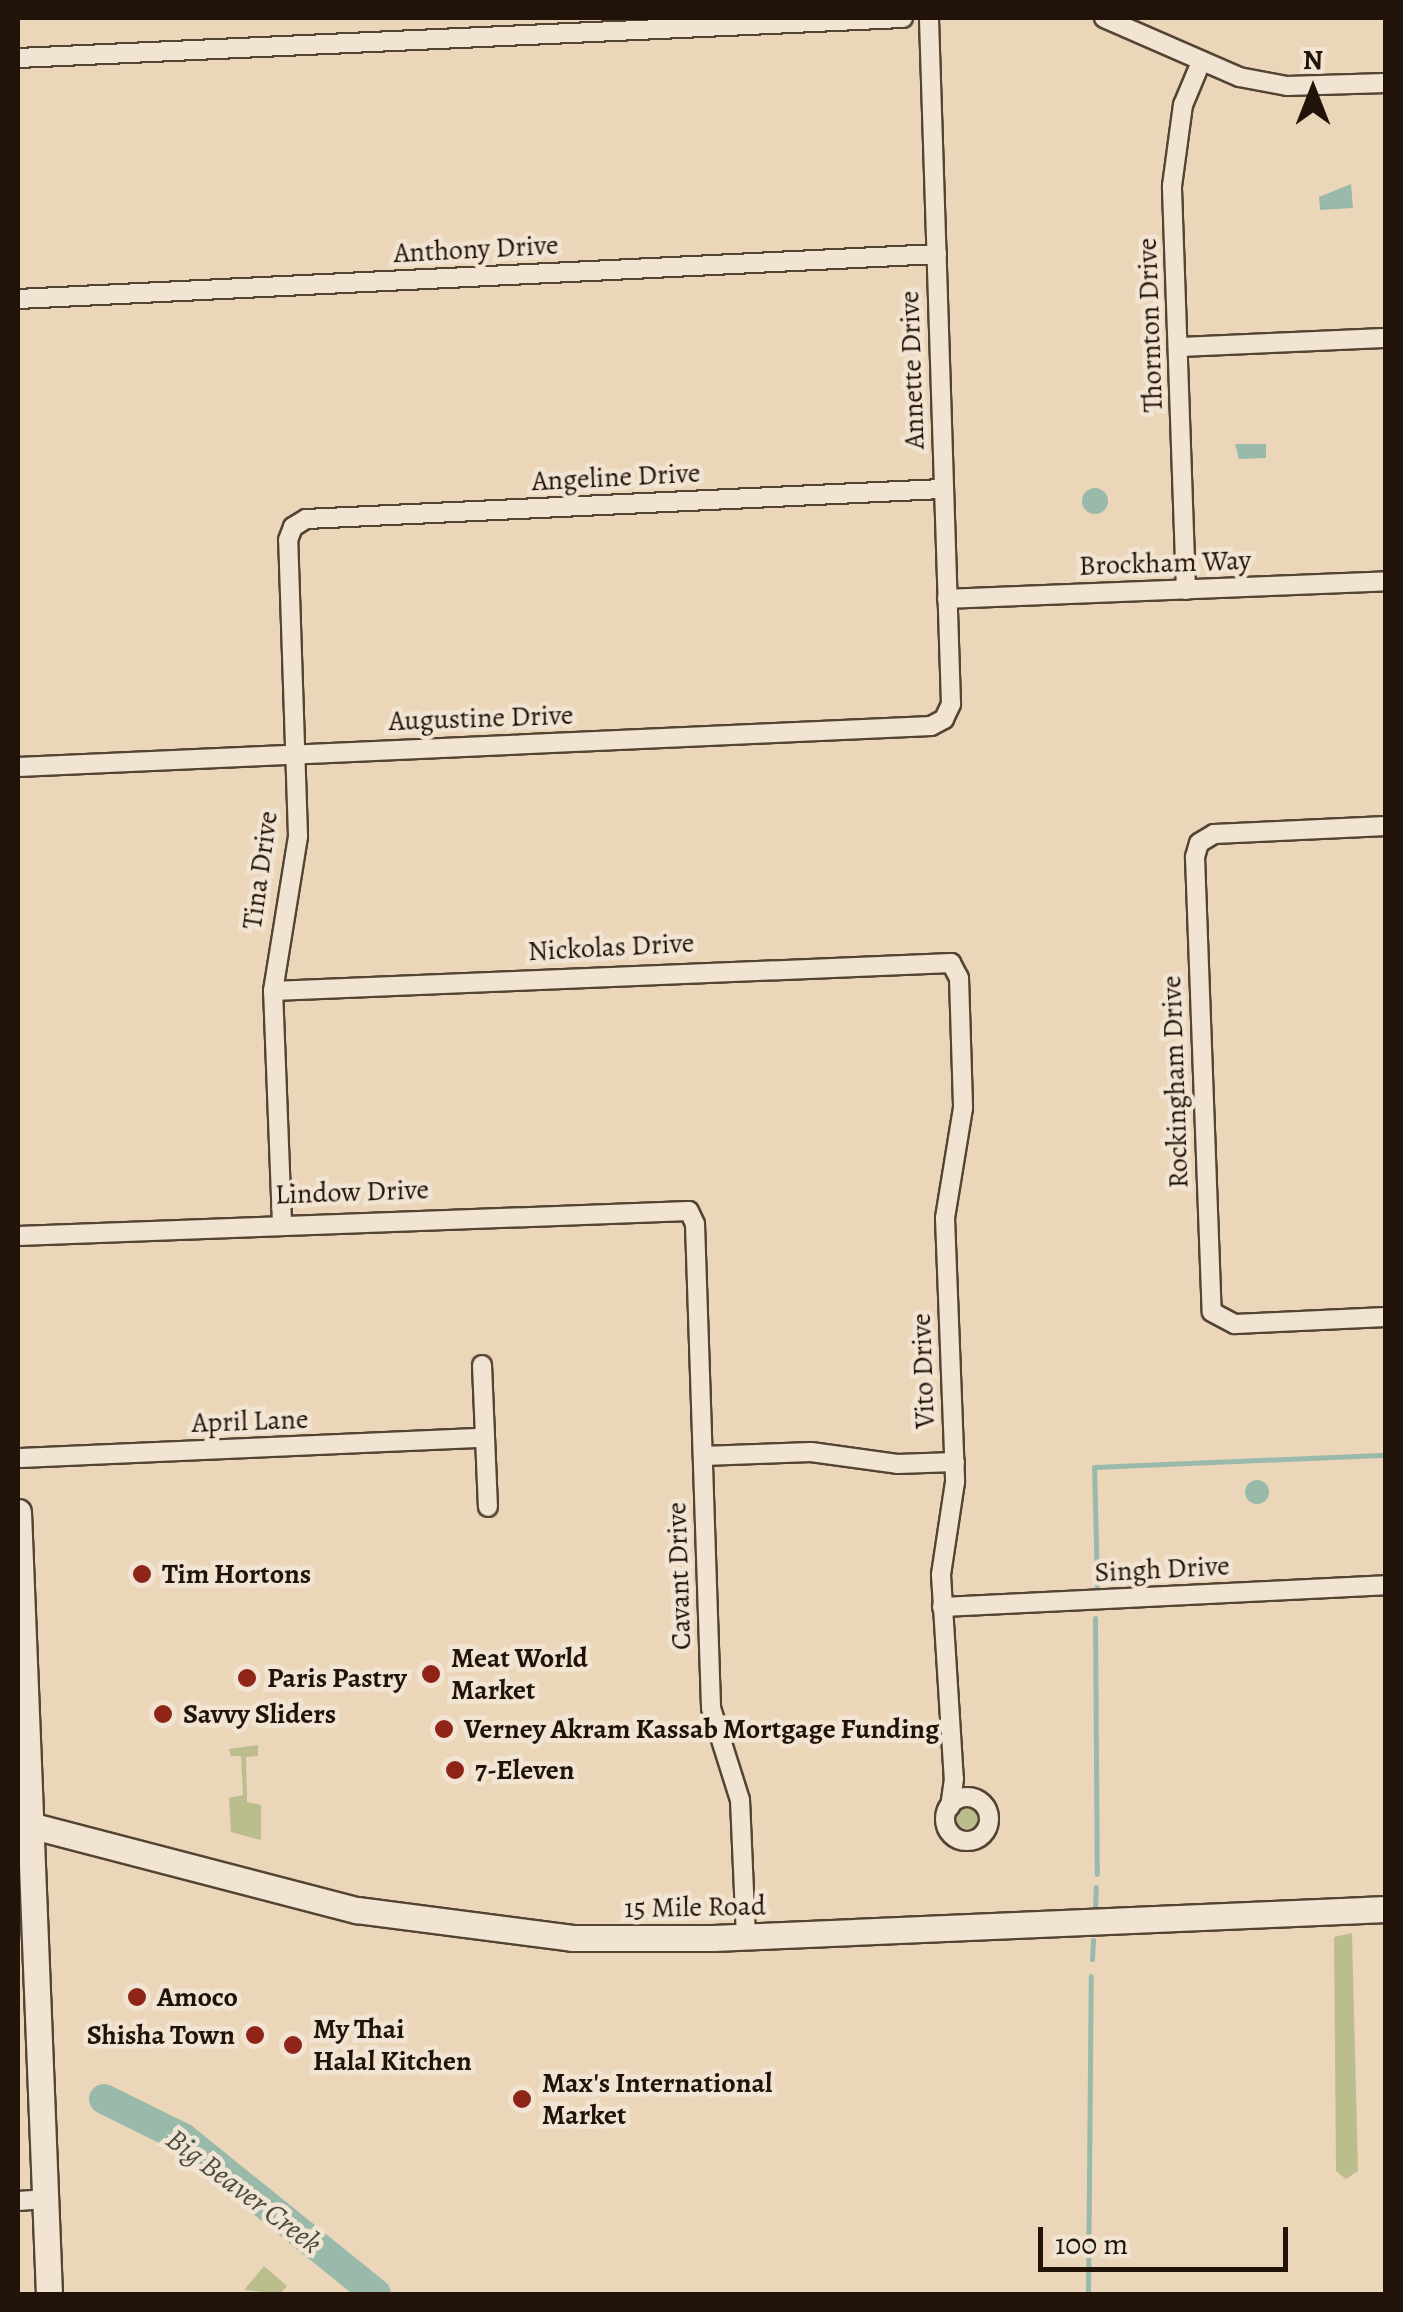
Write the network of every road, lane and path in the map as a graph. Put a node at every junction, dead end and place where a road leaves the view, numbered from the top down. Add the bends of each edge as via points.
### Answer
1 (903, 18) edge
2 (928, 18) edge
3 (1108, 18) edge
4 (18, 58) edge
5 (1201, 62) junction
6 (1386, 84) edge
7 (936, 254) junction
8 (18, 298) edge
9 (1386, 338) edge
10 (1178, 347) junction
11 (943, 490) junction
12 (293, 527) joint
13 (1386, 581) edge
14 (1186, 590) junction
15 (947, 599) junction
16 (944, 719) joint
17 (296, 754) junction
18 (18, 767) edge
19 (1386, 826) edge
20 (951, 963) joint
21 (274, 991) junction
22 (689, 1210) joint
23 (282, 1222) junction
24 (18, 1236) edge
25 (1386, 1317) edge
26 (482, 1364) dead end
27 (486, 1438) junction
28 (703, 1456) junction
29 (18, 1458) edge
30 (955, 1462) junction
31 (488, 1507) dead end
32 (18, 1512) edge
33 (1386, 1585) edge
34 (942, 1607) junction
35 (954, 1779) junction
36 (975, 1799) junction
37 (950, 1807) junction
38 (24, 1824) edge
39 (1386, 1909) edge
40 (746, 1937) junction
41 (46, 2200) junction
42 (18, 2201) edge
43 (49, 2294) edge

1 - 4 street
2 - 7 street, Annette Drive
3 - 5 street
5 - 6 street via 1287,86
5 - 10 street, Thornton Drive via 1183,106 1174,163
7 - 8 street, Anthony Drive
7 - 11 street, Annette Drive
9 - 10 street
10 - 14 street, Thornton Drive
11 - 12 street, Angeline Drive via 306,519
11 - 15 street, Annette Drive
12 - 17 street, Tina Drive via 288,540
13 - 14 street, Brockham Way
14 - 15 street, Brockham Way
15 - 16 street, Annette Drive via 951,704
16 - 17 street, Augustine Drive via 931,726
17 - 18 street, Augustine Drive
17 - 21 street, Tina Drive via 296,850
19 - 25 street, Rockingham Drive via 1214,834 1198,843 1209,1304 1216,1318 1236,1324
20 - 21 street, Nickolas Drive
20 - 30 street, Vito Drive via 959,978 963,1108 945,1218
21 - 23 street, Tina Drive
22 - 23 street, Lindow Drive
22 - 28 street, Cavant Drive via 695,1224
23 - 24 street, Lindow Drive
26 - 27 street
27 - 29 street, April Lane
27 - 31 street
28 - 30 street via 811,1452 897,1464
28 - 40 street, Cavant Drive via 713,1723 740,1800
30 - 34 street, Vito Drive
32 - 38 main road
33 - 34 street, Singh Drive
34 - 35 street, Vito Drive
35 - 36 street
35 - 37 street, Vito Drive
36 - 37 street
36 - 37 street via 989,1820 972,1840 952,1834
38 - 40 main road, 15 Mile Road via 290,1895 453,1928 572,1938
38 - 41 main road
39 - 40 main road, 15 Mile Road
41 - 42 street
41 - 43 main road

